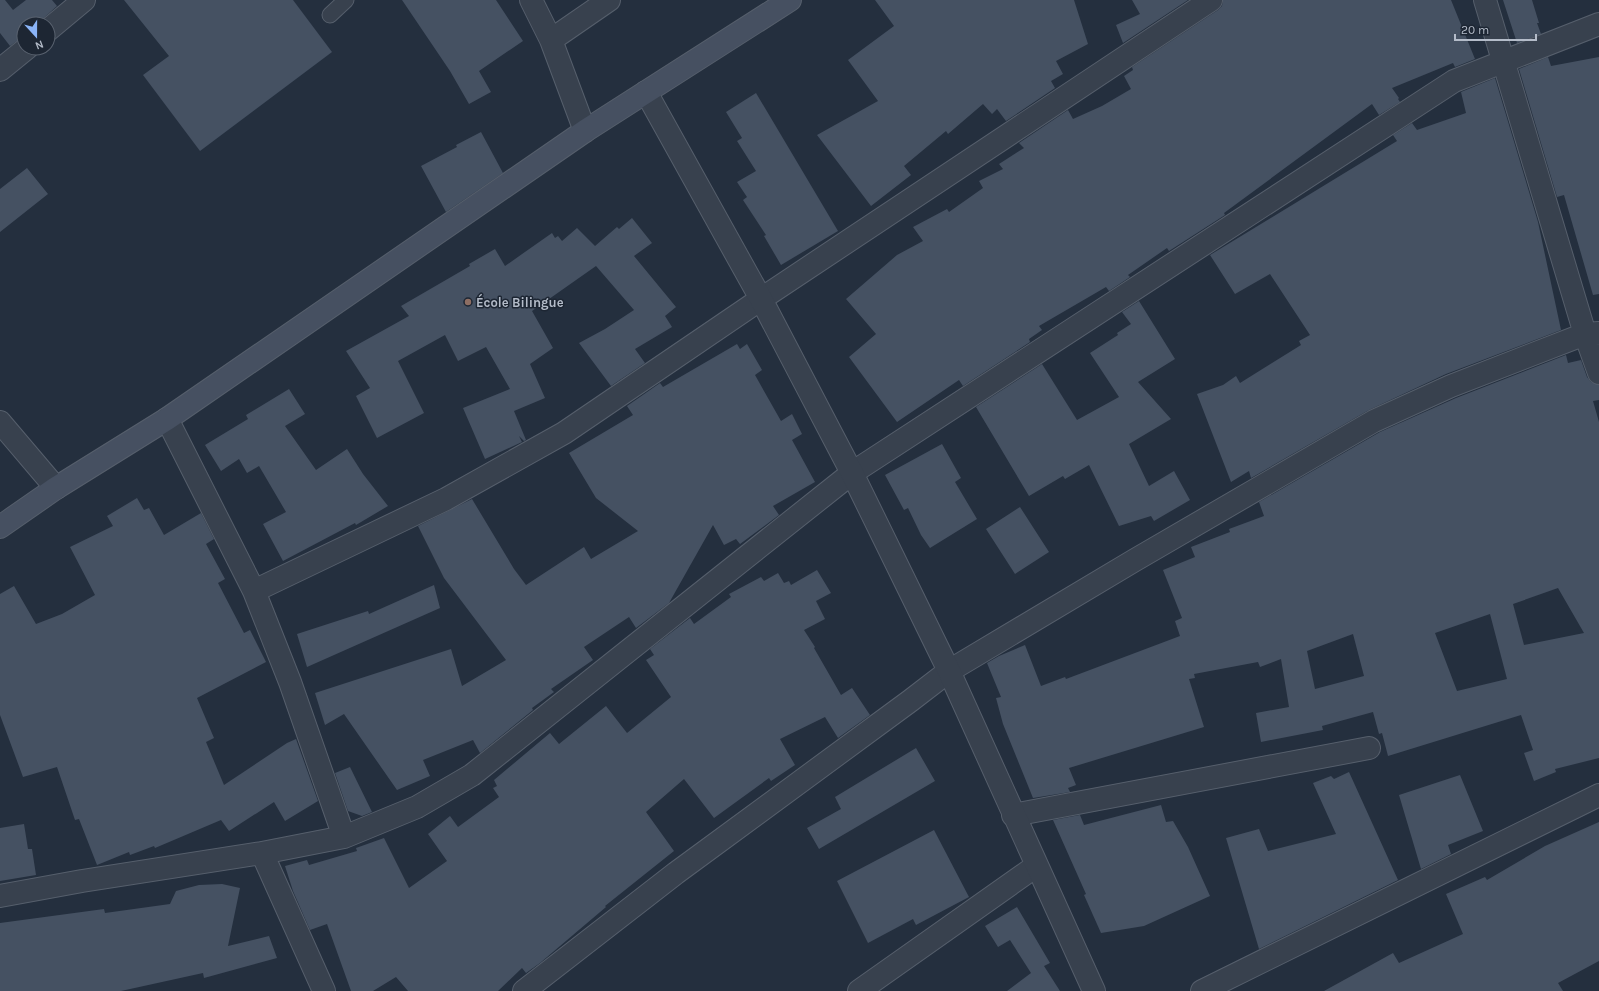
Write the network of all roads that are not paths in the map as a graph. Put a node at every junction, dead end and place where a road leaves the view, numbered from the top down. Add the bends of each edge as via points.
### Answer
1 (84, 0) edge
2 (346, 0) edge
3 (531, 0) edge
4 (609, 0) edge
5 (790, 0) edge
6 (1211, 0) edge
7 (1485, 0) edge
8 (330, 15) dead end
9 (56, 23) edge
10 (1599, 24) edge
11 (551, 40) junction
12 (17, 56) edge
13 (1503, 62) junction
14 (0, 70) edge
15 (646, 92) junction
16 (585, 131) junction
17 (761, 299) junction
18 (1592, 334) edge
19 (1599, 373) edge
20 (167, 419) junction
21 (0, 422) edge
22 (852, 474) junction
23 (56, 488) junction
24 (0, 527) edge
25 (254, 591) junction
26 (949, 671) junction
27 (1369, 748) dead end
28 (1599, 795) edge
29 (1013, 815) junction
30 (344, 837) junction
31 (262, 853) junction
32 (1036, 866) junction
33 (0, 896) edge
34 (324, 991) edge
35 (524, 991) edge
36 (859, 991) edge
37 (1094, 991) edge
38 (1202, 991) edge

1 - 9 street
2 - 8 lane
3 - 11 street
4 - 11 street
5 - 15 main road
6 - 17 street
7 - 13 street
10 - 13 street
11 - 16 street
12 - 14 street
13 - 18 street
13 - 22 street via 1454,81
15 - 16 main road
15 - 17 street
16 - 20 main road
17 - 22 street
17 - 25 street via 564,433 446,499
18 - 19 street
18 - 26 street via 1451,386 1374,421
20 - 23 main road
20 - 25 street
21 - 23 street
22 - 26 street
22 - 30 street via 472,776 417,807
23 - 24 main road
25 - 30 street via 290,682
26 - 29 street
26 - 35 street via 676,873
27 - 29 street
28 - 38 street
29 - 32 street
30 - 31 street
31 - 33 street
31 - 34 street
32 - 36 street
32 - 37 street

